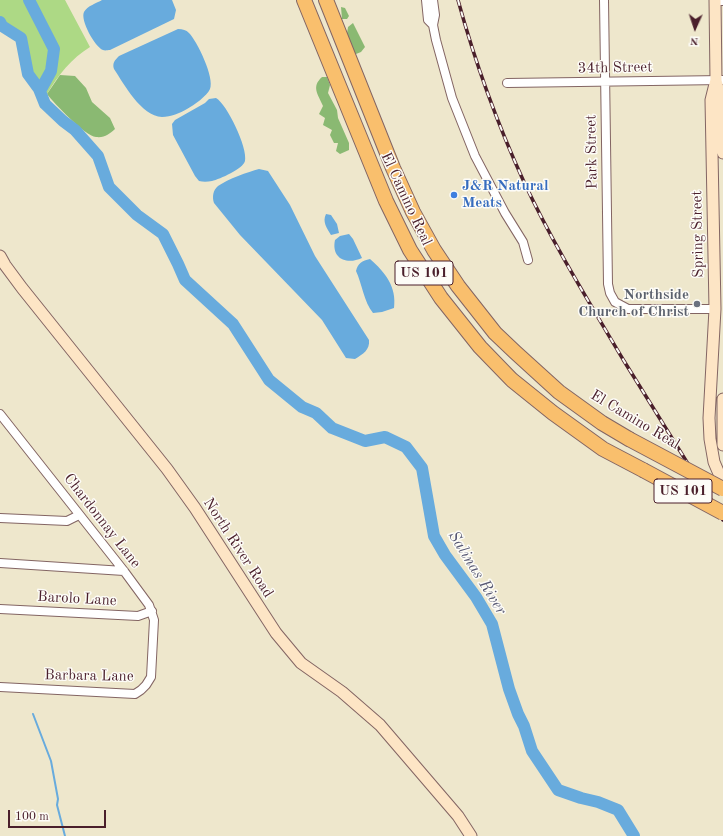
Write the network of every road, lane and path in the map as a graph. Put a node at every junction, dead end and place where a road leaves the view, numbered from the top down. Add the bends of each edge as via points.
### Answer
1 (304, 0) edge
2 (326, 0) edge
3 (426, 0) edge
4 (433, 0) edge
5 (604, 0) edge
6 (718, 1) edge
7 (433, 25) junction
8 (720, 80) edge
9 (605, 82) junction
10 (507, 83) dead end
11 (723, 153) edge
12 (0, 256) edge
13 (528, 260) dead end
14 (719, 309) edge
15 (723, 399) edge
16 (0, 414) edge
17 (3, 424) edge
18 (723, 444) edge
19 (723, 483) edge
20 (723, 489) edge
21 (723, 512) edge
22 (79, 515) junction
23 (0, 518) edge
24 (0, 563) edge
25 (124, 571) junction
26 (0, 609) edge
27 (152, 611) junction
28 (152, 656) joint
29 (0, 687) edge
30 (471, 836) edge

1 - 21 highway, El Camino Real / US 101, bridge via 386,201 410,250 441,298 480,347 512,380 552,413 603,448
2 - 20 highway, El Camino Real / US 101, bridge via 413,212 458,286 495,333 559,392 602,423
3 - 7 street via 428,20
4 - 7 street
5 - 9 street, Park Street
6 - 8 main road, Spring Street
7 - 13 street via 452,98 475,156 523,242
8 - 9 street, 34th Street
8 - 11 main road, Spring Street
8 - 14 main road, Spring Street via 711,100
9 - 10 street, 34th Street
9 - 14 street, Park Street via 610,293 615,302 628,309
12 - 30 main road, North River Road via 22,288 171,475 276,634 301,663 342,692 380,724 458,816
14 - 19 main road, Spring Street via 709,418 714,462
15 - 18 main road
16 - 17 street, Chardonnay Lane
17 - 22 street, Chardonnay Lane
22 - 23 street via 67,521
22 - 25 street, Chardonnay Lane
24 - 25 street
25 - 27 street, Chardonnay Lane
26 - 27 street, Barolo Lane via 138,616
27 - 28 street, Chardonnay Lane
28 - 29 street, Barbara Lane via 150,676 146,685 135,694

